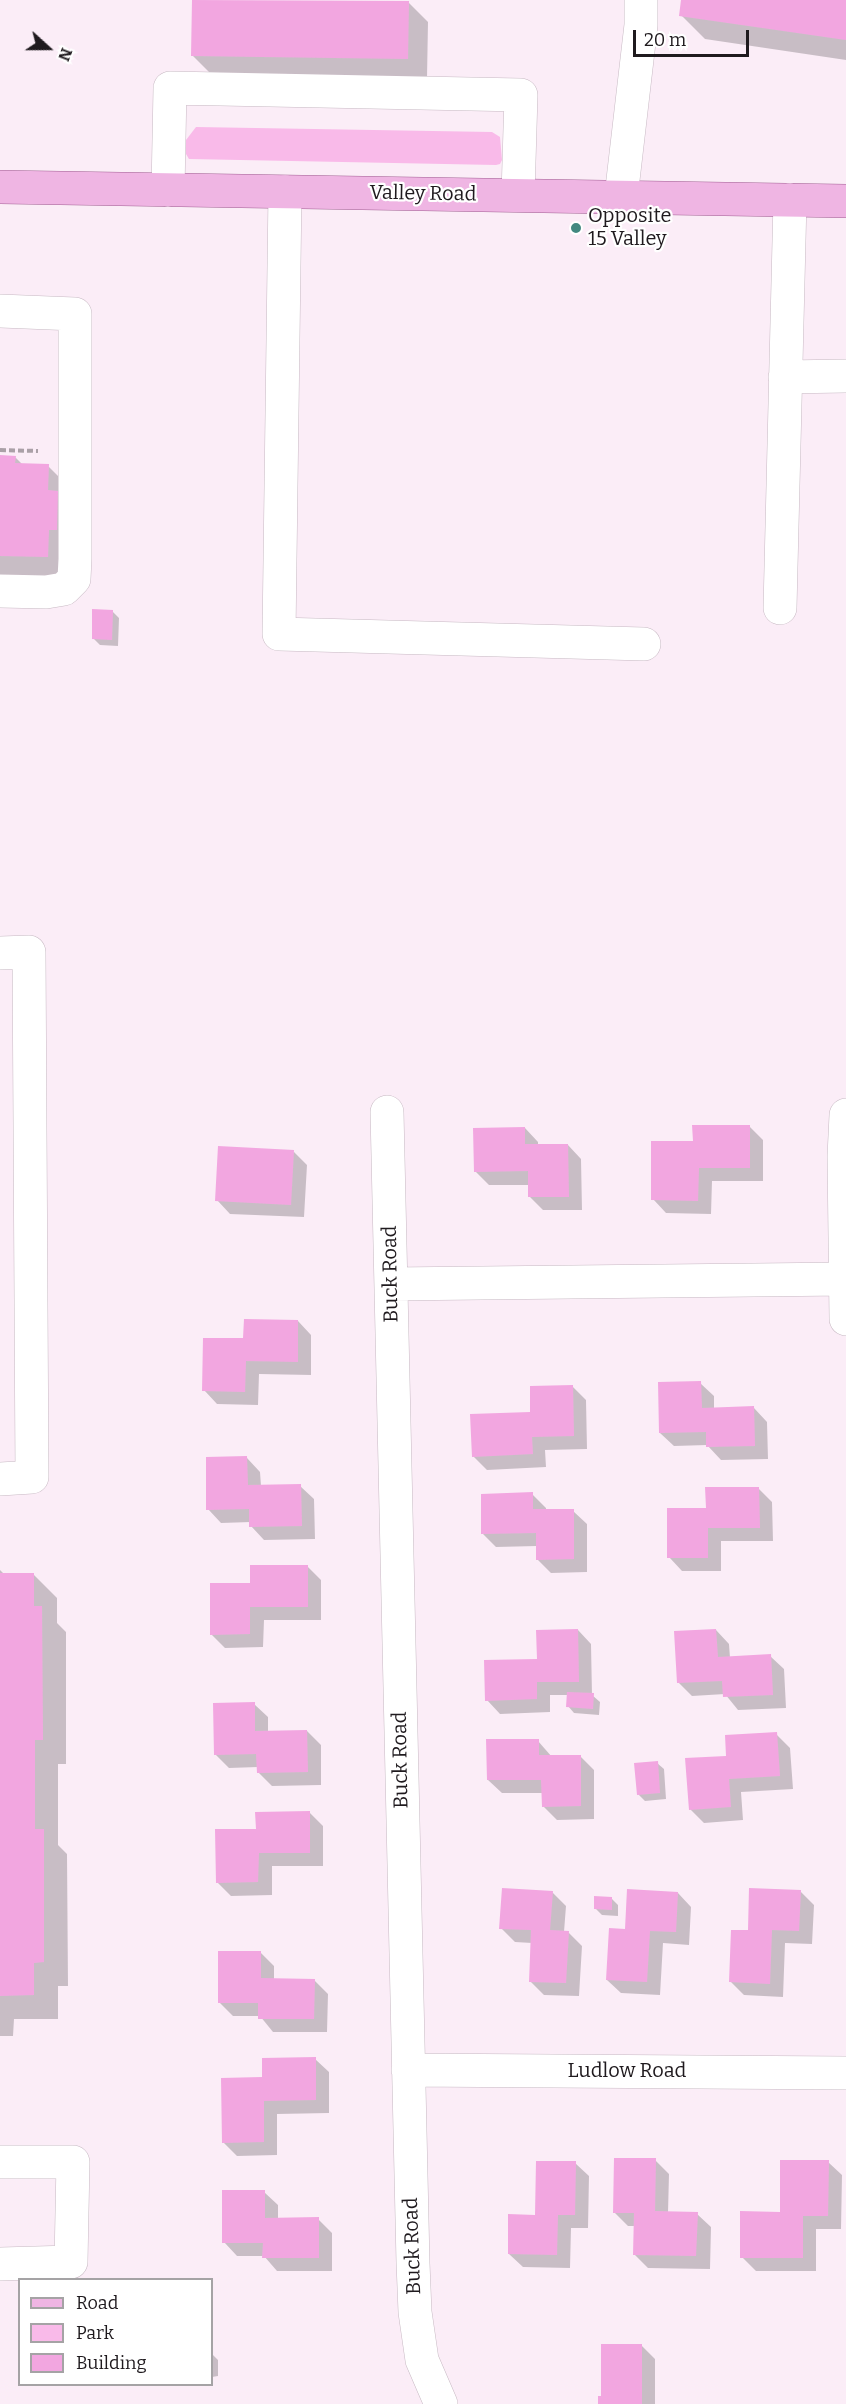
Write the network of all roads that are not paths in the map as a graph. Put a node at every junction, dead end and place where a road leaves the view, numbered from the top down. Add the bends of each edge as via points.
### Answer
1 (641, 0) edge
2 (0, 186) edge
3 (168, 190) junction
4 (285, 192) junction
5 (518, 195) junction
6 (621, 197) junction
7 (790, 200) junction
8 (846, 201) edge
9 (0, 311) edge
10 (846, 376) edge
11 (785, 378) junction
12 (0, 591) edge
13 (780, 608) dead end
14 (644, 644) dead end
15 (0, 952) edge
16 (387, 1112) dead end
17 (846, 1115) edge
18 (845, 1279) edge
19 (391, 1284) junction
20 (846, 1319) edge
21 (0, 1479) edge
22 (408, 2070) junction
23 (846, 2073) edge
24 (0, 2162) edge
25 (0, 2264) edge
26 (441, 2404) edge

1 - 6 street
2 - 3 main road, Valley Road
3 - 4 main road, Valley Road
3 - 5 street via 170,88 521,95
4 - 5 main road, Valley Road
4 - 14 street via 279,634
5 - 6 main road, Valley Road
6 - 7 main road, Valley Road
7 - 8 main road, Valley Road
7 - 11 street
9 - 12 street via 75,314 75,559 74,579 64,589
10 - 11 street
11 - 13 street
15 - 21 street via 29,952 32,1477
16 - 19 street, Buck Road
17 - 18 street
18 - 19 street
18 - 20 street
19 - 22 street, Buck Road
22 - 23 street, Ludlow Road
22 - 26 street, Buck Road via 415,2312 422,2360
24 - 25 street via 73,2162 71,2262

